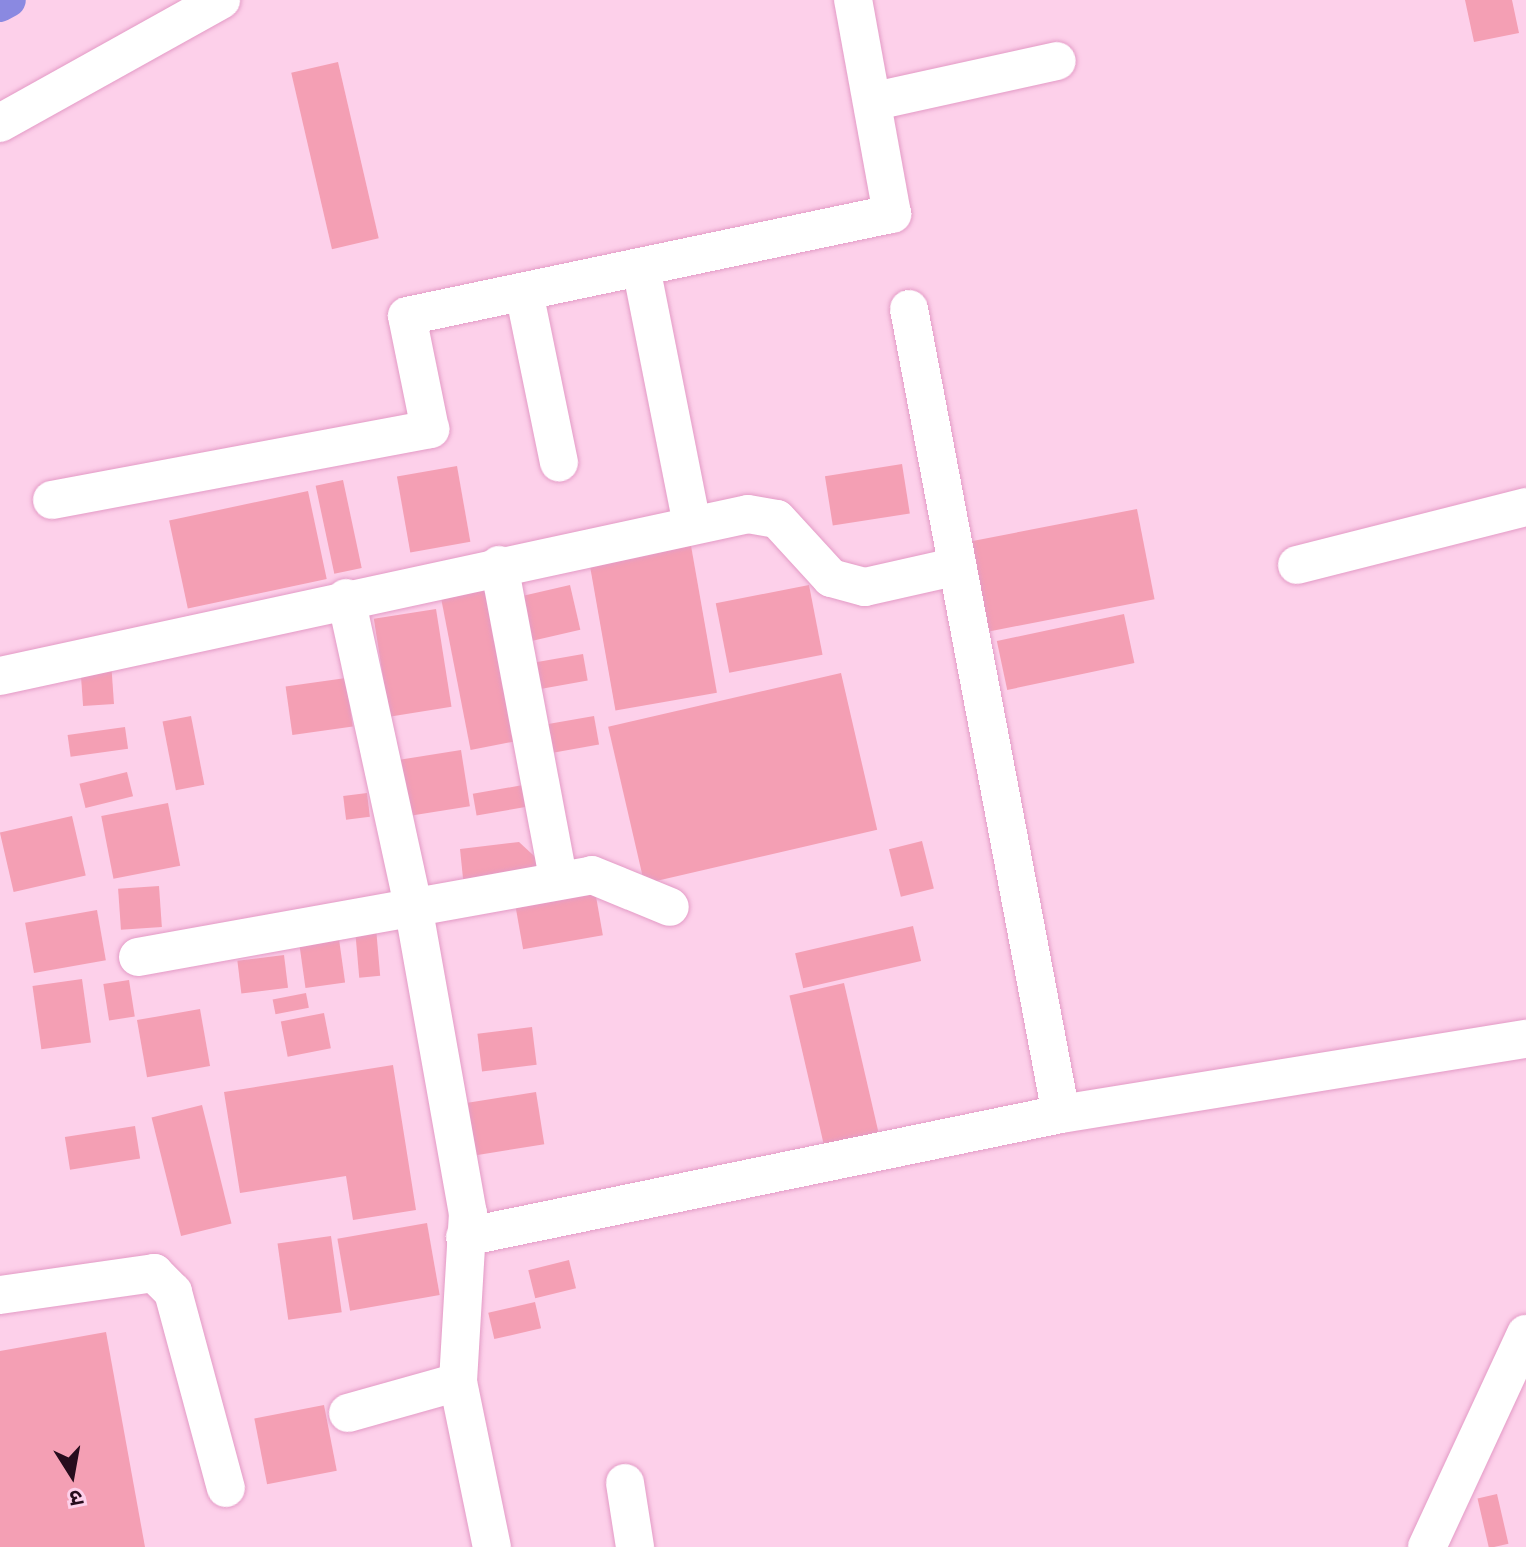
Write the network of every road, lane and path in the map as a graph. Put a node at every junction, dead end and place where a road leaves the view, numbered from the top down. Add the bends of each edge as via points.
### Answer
1 (221, 0) edge
2 (853, 0) edge
3 (1057, 61) dead end
4 (875, 101) junction
5 (0, 123) edge
6 (641, 267) junction
7 (524, 292) junction
8 (909, 309) dead end
9 (559, 462) dead end
10 (52, 500) dead end
11 (1526, 507) edge
12 (692, 525) junction
13 (499, 565) junction
14 (1297, 565) dead end
15 (954, 567) junction
16 (346, 598) junction
17 (0, 676) edge
18 (558, 878) junction
19 (670, 907) dead end
20 (414, 911) junction
21 (138, 957) dead end
22 (1526, 1039) edge
23 (1061, 1114) junction
24 (465, 1237) junction
25 (0, 1295) edge
26 (1526, 1334) edge
27 (458, 1382) junction
28 (348, 1413) dead end
29 (625, 1483) dead end
30 (226, 1488) dead end
31 (492, 1547) edge
32 (635, 1547) edge
33 (1427, 1547) edge

1 - 5 street
2 - 4 street
3 - 4 street
4 - 6 street via 892,214
6 - 7 street
6 - 12 street
7 - 9 street
7 - 10 street via 407,316 430,429
8 - 15 street
11 - 14 street
12 - 13 street
12 - 15 street via 748,514 777,519 831,578 865,587
13 - 16 street
13 - 18 street
15 - 23 street
16 - 17 street
16 - 20 street
18 - 19 street via 592,875
18 - 20 street
20 - 21 street
20 - 24 street via 468,1213
22 - 23 street
23 - 24 street
24 - 27 street
25 - 30 street via 154,1273 173,1292
26 - 33 street
27 - 28 street
27 - 31 street
29 - 32 street

